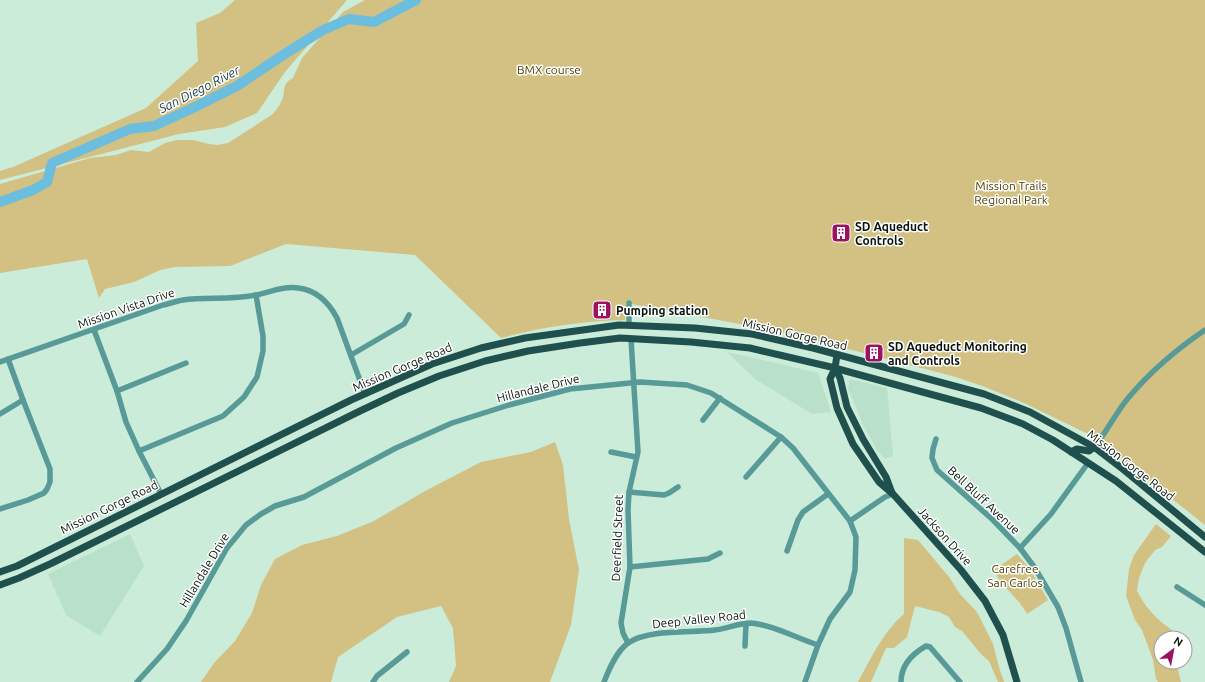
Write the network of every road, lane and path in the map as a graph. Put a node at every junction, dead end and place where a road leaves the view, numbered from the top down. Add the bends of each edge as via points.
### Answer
1 (256, 295) junction
2 (629, 303) dead end
3 (410, 315) dead end
4 (630, 325) junction
5 (94, 330) junction
6 (1205, 330) edge
7 (631, 339) junction
8 (351, 354) junction
9 (837, 355) junction
10 (8, 359) junction
11 (0, 362) edge
12 (186, 363) dead end
13 (835, 368) junction
14 (633, 383) junction
15 (117, 391) junction
16 (365, 394) junction
17 (720, 398) junction
18 (23, 400) junction
19 (0, 414) edge
20 (703, 420) dead end
21 (781, 437) junction
22 (936, 439) dead end
23 (1094, 447) junction
24 (139, 451) junction
25 (612, 452) dead end
26 (1071, 452) junction
27 (636, 457) junction
28 (1088, 462) junction
29 (746, 477) dead end
30 (678, 487) dead end
31 (630, 492) junction
32 (161, 494) junction
33 (828, 494) junction
34 (893, 494) junction
35 (0, 509) edge
36 (850, 521) junction
37 (1205, 537) edge
38 (1020, 548) junction
39 (788, 551) dead end
40 (1205, 552) edge
41 (720, 553) dead end
42 (630, 567) junction
43 (0, 572) edge
44 (0, 585) edge
45 (1177, 587) dead end
46 (1205, 605) edge
47 (746, 624) junction
48 (628, 643) junction
49 (745, 646) dead end
50 (818, 646) junction
51 (407, 652) dead end
52 (136, 682) edge
53 (373, 682) edge
54 (604, 682) edge
55 (804, 682) edge
56 (901, 682) edge
57 (960, 682) edge
58 (1017, 682) edge
59 (1081, 682) edge

1 - 5 street, Mission Vista Drive via 183,300
1 - 8 street, Mission Vista Drive via 280,288 298,288 322,298 337,318
1 - 24 street via 263,351 257,377 244,397 223,416
2 - 4 street
3 - 8 street via 404,324
4 - 9 main road, Mission Gorge Road via 752,334
4 - 16 main road, Mission Gorge Road via 580,329 481,348 432,364
5 - 10 street, Mission Vista Drive
5 - 15 street
6 - 23 street via 1158,366 1128,398
7 - 13 main road, Mission Gorge Road via 750,348
7 - 14 street, Deerfield Street
7 - 44 main road, Mission Gorge Road via 620,338 528,351 485,361 439,376 360,411 50,564
8 - 16 street, Mission Vista Drive
9 - 13 main road, Jackson Drive
9 - 23 main road, Mission Gorge Road via 984,394 1030,412
10 - 11 street, Mission Vista Drive
10 - 18 street
12 - 15 street
13 - 26 main road, Mission Gorge Road via 981,408 1023,424
13 - 34 main road, Jackson Drive via 847,407
13 - 34 main road, Jackson Drive via 830,379 836,408 853,444 879,482
14 - 17 street, Hillandale Drive via 687,385
14 - 27 street, Deerfield Street via 638,452
14 - 52 street, Hillandale Drive via 570,389 452,423 396,448 304,497 275,506 261,514 246,525 227,548 186,622 167,649
15 - 24 street via 126,422
16 - 32 main road, Mission Gorge Road
17 - 20 street
17 - 21 street, Hillandale Drive
18 - 19 street
18 - 35 street via 50,469 50,482 44,493
21 - 29 street
21 - 33 street, Hillandale Drive
22 - 38 street, Bell Bluff Avenue via 932,458 937,470
23 - 26 main road via 1089,451 1077,449
23 - 37 main road, Mission Gorge Road
24 - 32 street
25 - 27 street
26 - 28 main road, Mission Gorge Road
27 - 31 street, Deerfield Street
28 - 38 street via 1051,514
28 - 40 main road, Mission Gorge Road via 1116,481
30 - 31 street via 664,495
31 - 42 street, Deerfield Street
32 - 43 main road, Mission Gorge Road via 17,566
33 - 36 street, Hillandale Drive
33 - 39 street via 803,512
34 - 36 street
34 - 58 main road, Jackson Drive via 961,570 985,601 1003,635
36 - 50 street, Hillandale Drive via 856,537 855,570 850,592 830,619
38 - 59 street, Bell Bluff Avenue via 1058,607
41 - 42 street via 708,559
42 - 48 street, Deerfield Street via 621,623
45 - 46 street
47 - 48 street, Deep Valley Road via 717,630 650,634
47 - 49 street
47 - 50 street, Deep Valley Road via 768,627
48 - 54 street via 613,660
50 - 55 street, Hillandale Drive
51 - 53 street via 376,676
56 - 57 street via 901,675 909,658 926,646 930,647

